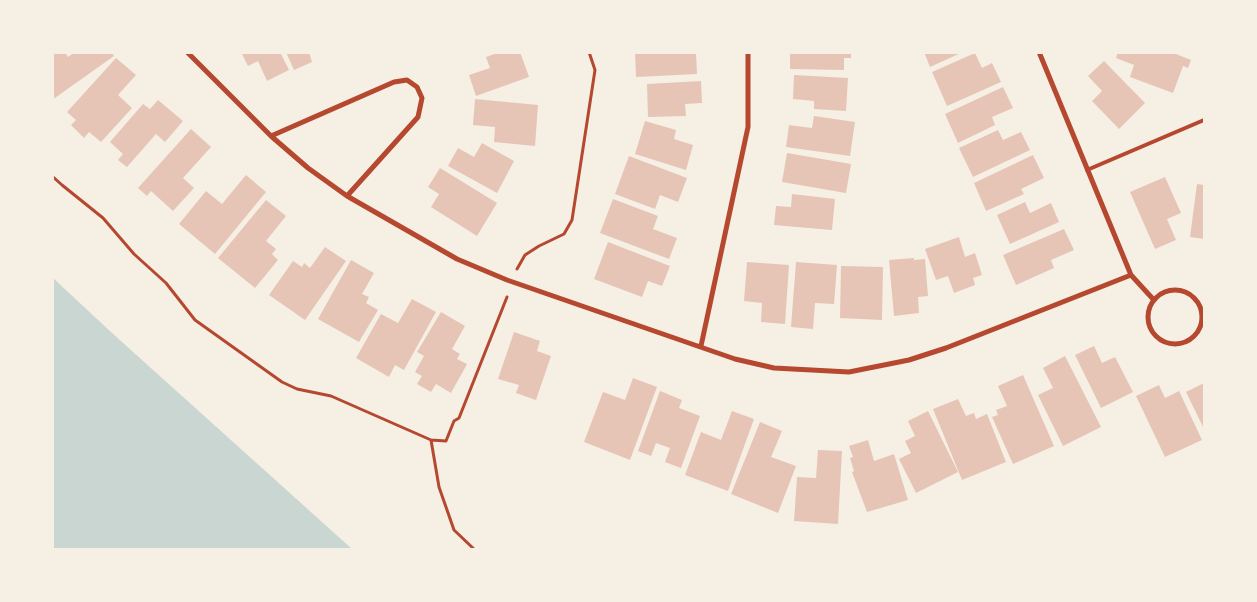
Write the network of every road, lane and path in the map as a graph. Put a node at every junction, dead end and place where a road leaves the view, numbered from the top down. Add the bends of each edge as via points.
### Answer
1 (187, 52) edge
2 (589, 52) edge
3 (748, 52) edge
4 (1039, 52) edge
5 (1204, 120) edge
6 (271, 136) junction
7 (1086, 170) junction
8 (52, 176) edge
9 (347, 196) junction
10 (516, 269) dead end
11 (1131, 275) junction
12 (507, 297) dead end
13 (1154, 299) junction
14 (701, 346) junction
15 (431, 440) junction
16 (475, 550) edge

1 - 6 street
2 - 10 path via 595,70 572,220 564,234 525,255
3 - 14 street via 748,127
4 - 7 street
5 - 7 lane
6 - 9 street
6 - 9 street via 394,82 406,80 417,86 422,98 418,117
7 - 11 street
8 - 15 path via 103,218 134,254 166,283 195,320 282,382 297,389 331,396
9 - 14 street via 458,259 507,280
11 - 13 street
11 - 14 street via 946,348 909,360 849,372 774,368 735,359
12 - 15 path via 459,418 454,421 446,441
13 - 13 street via 1148,317 1154,335 1171,344 1182,343 1198,333 1203,316 1196,298 1179,289 1160,293
15 - 16 path via 439,486 454,530

